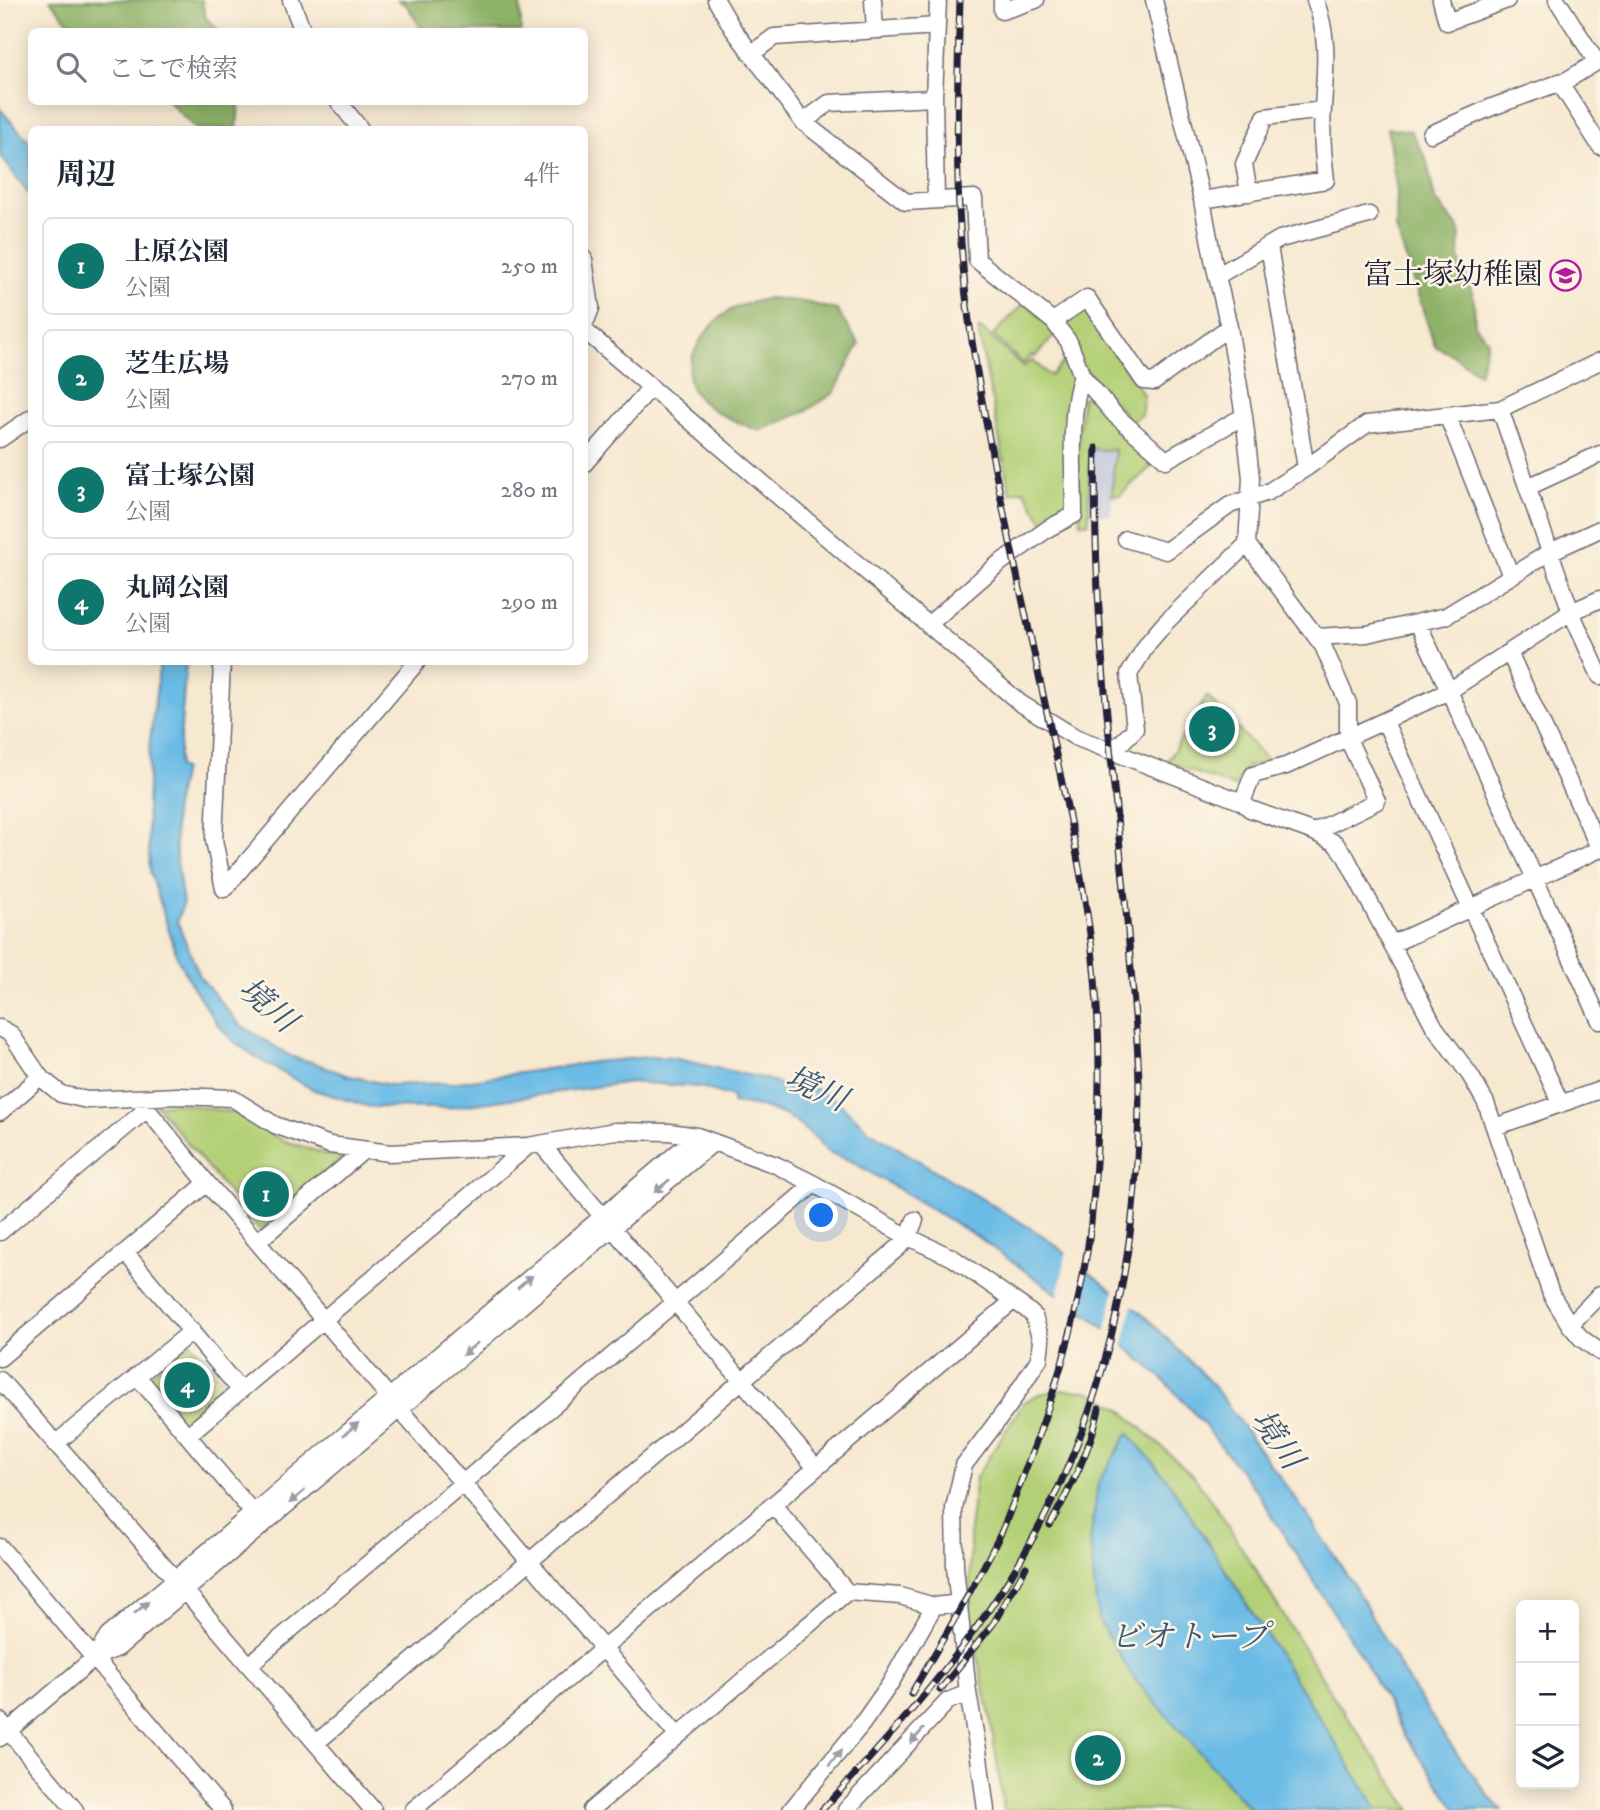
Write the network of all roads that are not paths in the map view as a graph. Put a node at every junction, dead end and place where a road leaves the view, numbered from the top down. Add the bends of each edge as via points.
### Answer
1 (291, 0) edge
2 (716, 0) edge
3 (873, 0) edge
4 (938, 0) edge
5 (1002, 0) edge
6 (1036, 0) edge
7 (1154, 0) edge
8 (1315, 0) edge
9 (1441, 0) edge
10 (1507, 0) edge
11 (1557, 0) edge
12 (937, 26) junction
13 (302, 28) edge
14 (875, 30) junction
15 (751, 54) junction
16 (1598, 60) edge
17 (1559, 82) junction
18 (934, 98) junction
19 (341, 105) edge
20 (1323, 110) junction
21 (803, 122) junction
22 (357, 126) edge
23 (1431, 134) dead end
24 (1600, 146) edge
25 (1249, 193) junction
26 (936, 200) junction
27 (1202, 200) junction
28 (1369, 215) dead end
29 (1269, 246) junction
30 (1217, 275) junction
31 (588, 287) edge
32 (588, 317) edge
33 (1054, 321) junction
34 (1229, 327) junction
35 (588, 332) edge
36 (1598, 367) edge
37 (1082, 376) junction
38 (651, 387) junction
39 (1500, 409) junction
40 (1447, 415) junction
41 (1244, 416) junction
42 (28, 420) edge
43 (0, 439) edge
44 (1600, 454) edge
45 (588, 459) edge
46 (1306, 468) junction
47 (1528, 488) junction
48 (1250, 498) junction
49 (1600, 530) edge
50 (1126, 539) dead end
51 (1247, 544) junction
52 (1550, 552) junction
53 (1511, 576) junction
54 (1600, 599) edge
55 (1571, 612) junction
56 (1418, 623) junction
57 (928, 625) junction
58 (1316, 637) junction
59 (1509, 652) junction
60 (222, 665) edge
61 (414, 665) edge
62 (1600, 676) edge
63 (1449, 691) junction
64 (1385, 722) junction
65 (1348, 739) junction
66 (1112, 752) junction
67 (1242, 802) junction
68 (1314, 832) junction
69 (1600, 850) edge
70 (1535, 878) junction
71 (1471, 908) junction
72 (1392, 944) junction
73 (1600, 1021) edge
74 (0, 1028) edge
75 (40, 1077) junction
76 (1600, 1090) edge
77 (142, 1104) junction
78 (1560, 1104) junction
79 (0, 1112) edge
80 (1494, 1127) junction
81 (697, 1136) junction
82 (714, 1142) junction
83 (535, 1145) junction
84 (365, 1150) junction
85 (207, 1183) junction
86 (814, 1184) junction
87 (915, 1220) dead end
88 (607, 1222) junction
89 (0, 1232) edge
90 (908, 1237) junction
91 (257, 1242) junction
92 (125, 1252) junction
93 (1600, 1294) edge
94 (1013, 1301) junction
95 (675, 1302) junction
96 (323, 1320) junction
97 (1570, 1325) junction
98 (192, 1331) junction
99 (1600, 1352) edge
100 (0, 1358) edge
101 (137, 1376) junction
102 (0, 1380) edge
103 (743, 1381) junction
104 (240, 1390) junction
105 (394, 1404) junction
106 (188, 1436) junction
107 (55, 1444) junction
108 (816, 1468) junction
109 (461, 1483) junction
110 (773, 1505) junction
111 (259, 1518) junction
112 (0, 1547) edge
113 (529, 1562) junction
114 (180, 1585) junction
115 (847, 1592) junction
116 (960, 1603) junction
117 (934, 1605) junction
118 (603, 1649) junction
119 (95, 1657) junction
120 (249, 1665) junction
121 (968, 1693) junction
122 (3, 1730) edge
123 (677, 1735) junction
124 (316, 1743) junction
125 (75, 1810) edge
126 (223, 1810) edge
127 (373, 1810) edge
128 (413, 1810) edge
129 (593, 1810) edge
130 (791, 1810) edge
131 (846, 1810) edge
132 (986, 1810) edge

1 - 13 street
2 - 15 street
3 - 14 street
4 - 12 street
5 - 6 street via 1002,11
7 - 27 street
8 - 20 street via 1323,20 1327,62
9 - 10 street via 1447,22
11 - 16 street
12 - 14 street
12 - 18 street
14 - 15 street via 774,37
15 - 21 street
16 - 17 street
17 - 23 street
17 - 24 street
18 - 21 street via 829,103
18 - 26 street
19 - 22 street
20 - 25 street via 1265,117 1244,163
20 - 25 street via 1326,180
21 - 26 street via 906,202
25 - 27 street
26 - 33 street via 974,198 978,260
27 - 30 street
28 - 29 street
29 - 30 street
29 - 46 street
30 - 34 street
31 - 32 street
33 - 34 street via 1087,298 1144,381 1154,382
33 - 37 street via 1069,342
34 - 41 street
35 - 38 street
36 - 39 street
37 - 41 street via 1115,415 1166,460
37 - 57 street via 1076,392 1074,515 997,565
38 - 45 street
38 - 57 street
39 - 40 street
39 - 47 street
40 - 46 street via 1367,424
40 - 53 street
41 - 48 street
42 - 43 street
44 - 47 street
46 - 48 street
47 - 52 street
48 - 50 street via 1230,505 1166,551
48 - 51 street
49 - 52 street
51 - 58 street
51 - 66 street via 1148,643 1129,674 1135,729
52 - 53 street
52 - 55 street
53 - 56 street via 1446,617
54 - 55 street
55 - 59 street
55 - 62 street
56 - 58 street via 1367,634
56 - 63 street
57 - 66 street via 1020,703 1075,737
58 - 65 street via 1348,703
59 - 63 street
59 - 69 street
60 - 61 street via 214,840 224,888
63 - 64 street
63 - 70 street
64 - 65 street
64 - 71 street
65 - 67 street via 1252,775
65 - 68 street via 1377,801
66 - 67 street
67 - 68 street
68 - 72 street via 1335,843 1346,857
69 - 70 street
70 - 71 street
70 - 73 street
71 - 72 street
71 - 78 street
72 - 80 street via 1434,1027 1486,1103
74 - 75 street via 11,1034
75 - 77 street via 61,1094
75 - 79 street
76 - 78 street
77 - 84 street via 232,1098 275,1125 330,1145
77 - 85 street
77 - 89 street
78 - 80 street
80 - 97 street via 1551,1294
81 - 82 street
81 - 83 street via 615,1131
81 - 88 street
82 - 86 street
82 -> 88 street
83 - 84 street via 390,1153
83 - 88 street
83 - 96 street
84 - 91 street
85 - 91 street
85 - 92 street
86 - 90 street
86 - 95 street
87 - 90 street
88 - 95 street
88 - 105 street
90 - 94 street via 953,1258
90 - 103 street
91 - 96 street
92 - 98 street
92 - 100 street
93 - 97 street
94 - 108 street
94 - 116 street via 1034,1316 1041,1341 1039,1359 964,1465 954,1507
95 - 103 street
95 - 109 street
96 - 104 street
96 - 105 street
97 - 99 street
98 - 101 street
98 - 104 street
101 - 106 street
101 - 107 street
102 - 107 street
103 - 108 street
103 - 113 street
104 - 106 street
105 - 109 street
105 - 111 street
106 - 111 street
107 - 114 street
108 - 110 street
109 - 113 street
109 - 120 street
110 - 115 street
110 - 118 street
111 - 114 street
112 - 119 street
113 - 118 street
113 - 124 street
114 - 119 street via 108,1636
114 - 120 street
115 - 117 street via 900,1596
115 - 123 street
116 - 117 street
116 - 121 street
130 -> 117 street via 890,1684
118 - 123 street
118 - 128 street
119 - 122 street
119 - 126 street
120 - 124 street
121 -> 131 street via 948,1701
121 - 132 street
122 - 125 street
123 - 129 street
124 - 127 street

